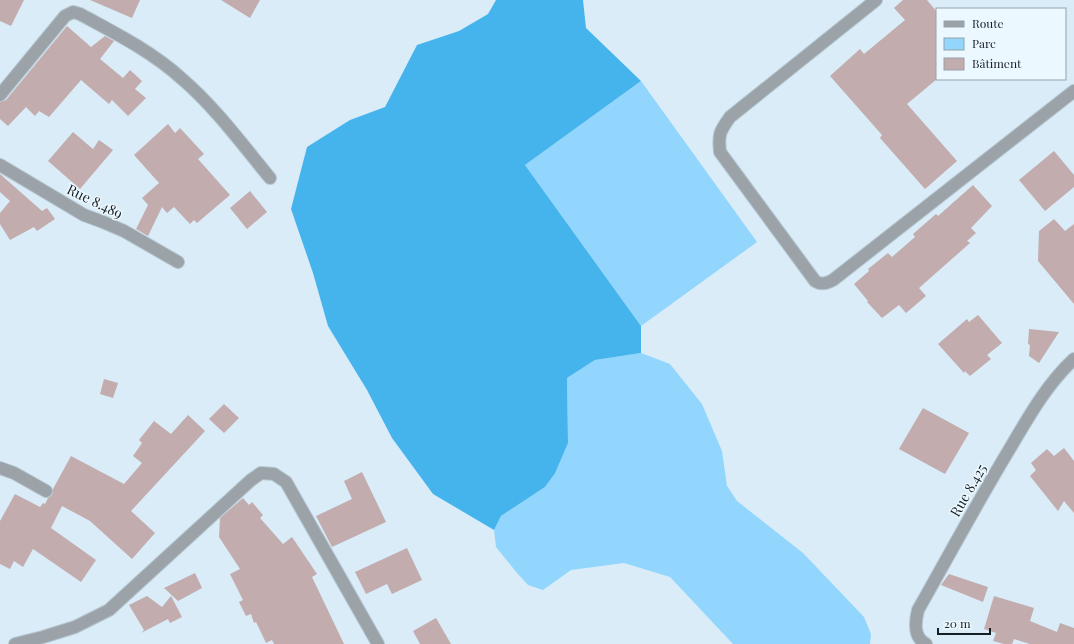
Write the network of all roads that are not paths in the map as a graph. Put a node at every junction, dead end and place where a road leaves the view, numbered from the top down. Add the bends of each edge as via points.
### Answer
1 (876, 0) edge
2 (1074, 92) edge
3 (0, 95) edge
4 (0, 165) edge
5 (270, 178) dead end
6 (178, 262) dead end
7 (1074, 359) edge
8 (0, 468) edge
9 (46, 491) dead end
10 (15, 644) edge
11 (378, 644) edge
12 (926, 644) edge

1 - 2 street via 730,117 718,138 720,152 814,281 819,284 827,284 833,280
3 - 5 street via 65,16 73,12 80,14 154,56 182,78
4 - 6 street, Rue 8.489 via 84,216 124,232
7 - 12 street, Rue 8.425 via 1043,394 989,483 918,610 915,623 917,633
8 - 9 street
10 - 11 street via 75,627 109,610 261,473 274,474 286,482

